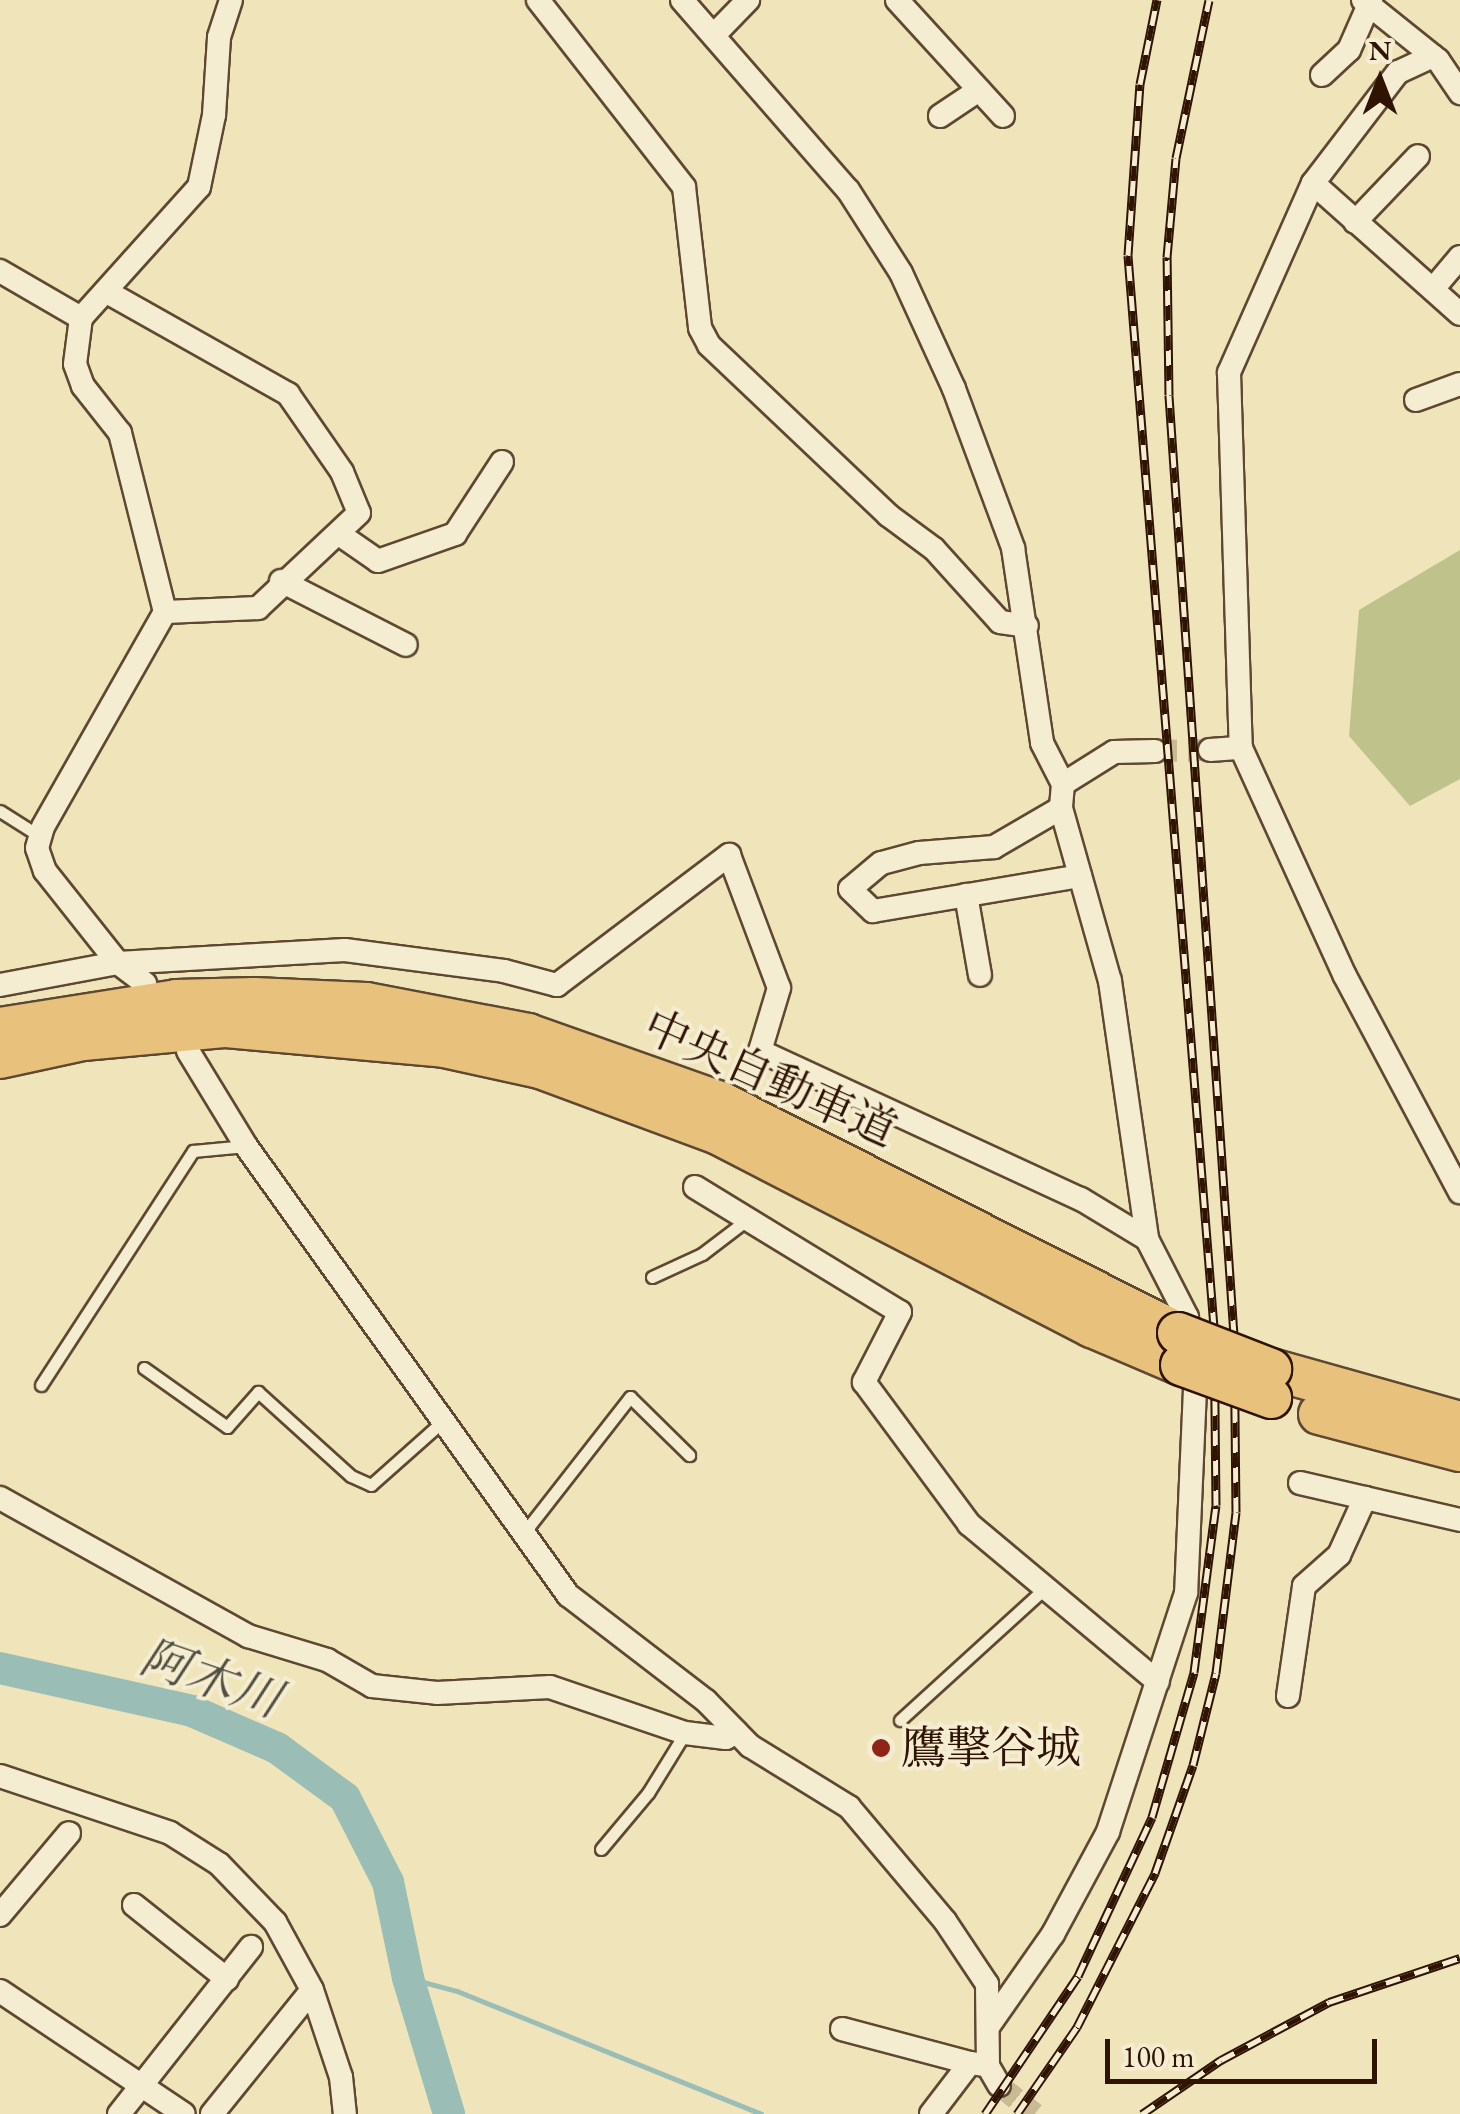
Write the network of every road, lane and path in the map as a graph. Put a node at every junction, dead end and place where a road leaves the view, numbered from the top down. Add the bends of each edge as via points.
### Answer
1 (231, 0) edge
2 (538, 0) edge
3 (682, 0) edge
4 (748, 0) edge
5 (897, 0) edge
6 (1368, 2) edge
7 (714, 35) junction
8 (1444, 56) edge
9 (1322, 75) dead end
10 (979, 90) junction
11 (1460, 93) edge
12 (940, 116) dead end
13 (1004, 116) dead end
14 (1418, 156) dead end
15 (1313, 183) junction
16 (1355, 222) junction
17 (1460, 257) edge
18 (0, 270) edge
19 (1434, 289) junction
20 (107, 292) junction
21 (1460, 314) edge
22 (82, 318) junction
23 (1460, 384) edge
24 (1416, 400) dead end
25 (502, 462) dead end
26 (340, 534) junction
27 (281, 582) junction
28 (165, 612) junction
29 (1028, 626) junction
30 (406, 646) dead end
31 (1241, 748) junction
32 (1210, 750) tunnel mouth
33 (1155, 751) tunnel mouth
34 (1064, 784) junction
35 (1061, 808) junction
36 (0, 811) edge
37 (41, 837) junction
38 (1080, 876) junction
39 (966, 895) junction
40 (118, 963) junction
41 (980, 975) dead end
42 (145, 982) dead end
43 (0, 985) edge
44 (0, 1028) edge
45 (188, 1050) dead end
46 (0, 1058) edge
47 (246, 1146) junction
48 (695, 1187) dead end
49 (1460, 1192) edge
50 (748, 1220) junction
51 (1147, 1239) junction
52 (652, 1277) dead end
53 (1180, 1349) junction
54 (144, 1368) dead end
55 (1271, 1384) junction
56 (42, 1385) dead end
57 (442, 1422) junction
58 (1460, 1422) edge
59 (1460, 1451) edge
60 (689, 1454) dead end
61 (1300, 1482) dead end
62 (0, 1498) edge
63 (1364, 1498) junction
64 (1460, 1520) edge
65 (523, 1534) junction
66 (1044, 1589) junction
67 (1158, 1682) junction
68 (1288, 1696) dead end
69 (900, 1720) dead end
70 (736, 1732) junction
71 (684, 1733) junction
72 (0, 1776) edge
73 (69, 1833) dead end
74 (601, 1849) dead end
75 (134, 1905) dead end
76 (0, 1915) edge
77 (252, 1947) dead end
78 (226, 1979) junction
79 (0, 1990) edge
80 (312, 1990) junction
81 (990, 2024) junction
82 (842, 2029) dead end
83 (986, 2071) junction
84 (143, 2084) junction
85 (119, 2114) edge
86 (184, 2114) edge
87 (212, 2114) edge
88 (345, 2114) edge
89 (931, 2114) edge

1 - 20 street via 219,37 214,115 199,186
2 - 29 street via 684,187 700,328 709,345 888,515 934,549 1000,622
3 - 7 street
4 - 7 street
5 - 10 street
6 - 8 street
6 - 9 street via 1349,50
7 - 29 street via 848,190 900,273 954,389 1013,548
8 - 11 street
8 - 15 street via 1398,72
10 - 12 street
10 - 13 street
14 - 16 street
15 - 16 street
15 - 31 street via 1228,373
16 - 19 street
17 - 19 street
18 - 22 street
19 - 21 street
20 - 22 street
20 - 26 street via 288,394 342,472 358,512
22 - 28 street via 74,364 120,434
23 - 24 street
25 - 26 street via 455,534 378,560
26 - 27 street
27 - 28 street via 258,608
27 - 30 street
28 - 37 street
29 - 34 street via 1042,743
31 - 32 street
31 - 49 street via 1304,892
33 - 34 street via 1114,752
34 - 35 street
35 - 38 street
35 - 39 street via 994,847 881,863 850,889 873,911
36 - 37 lane
37 - 40 street via 45,872
38 - 39 street
38 - 51 street via 1110,981
39 - 41 street
40 - 42 street
40 - 43 street
40 - 51 street via 345,950 504,970 557,985 729,855 779,988 760,1050 1081,1198
44 - 53 highway, 中央自動車道 via 176,1000 254,998 366,1004 528,1034 720,1102
45 - 47 street
46 - 53 highway, 中央自動車道 via 84,1040 226,1027 406,1042 540,1068 716,1133 1092,1327
47 - 56 lane via 193,1152
47 - 57 street
48 - 50 street
50 - 52 lane via 702,1254
50 - 66 street via 900,1312 864,1382 969,1524
51 - 67 street via 1186,1317 1196,1389 1186,1593
53 - 55 highway, 中央自動車道, bridge
54 - 57 lane via 227,1427 258,1392 351,1476 371,1485
55 - 58 highway, 中央自動車道
55 - 59 highway, 中央自動車道
57 - 65 street
60 - 65 lane via 630,1398
61 - 63 street
62 - 71 street via 248,1636 327,1660 372,1686 437,1693 550,1687
63 - 64 street
63 - 68 street via 1338,1556 1304,1586
65 - 70 street via 568,1595 706,1701
66 - 67 street
66 - 69 lane
67 - 81 street via 1108,1832 1052,1934
70 - 71 street
70 - 81 street via 836,1798 905,1870 987,1984
71 - 74 lane via 648,1794
72 - 80 street via 170,1833 219,1864 275,1922
73 - 76 street
75 - 78 street
77 - 78 street
78 - 84 street
79 - 84 street
80 - 87 street
80 - 88 street via 341,2076
81 - 83 street
82 - 83 street
83 - 89 street
84 - 85 street
84 - 86 street

